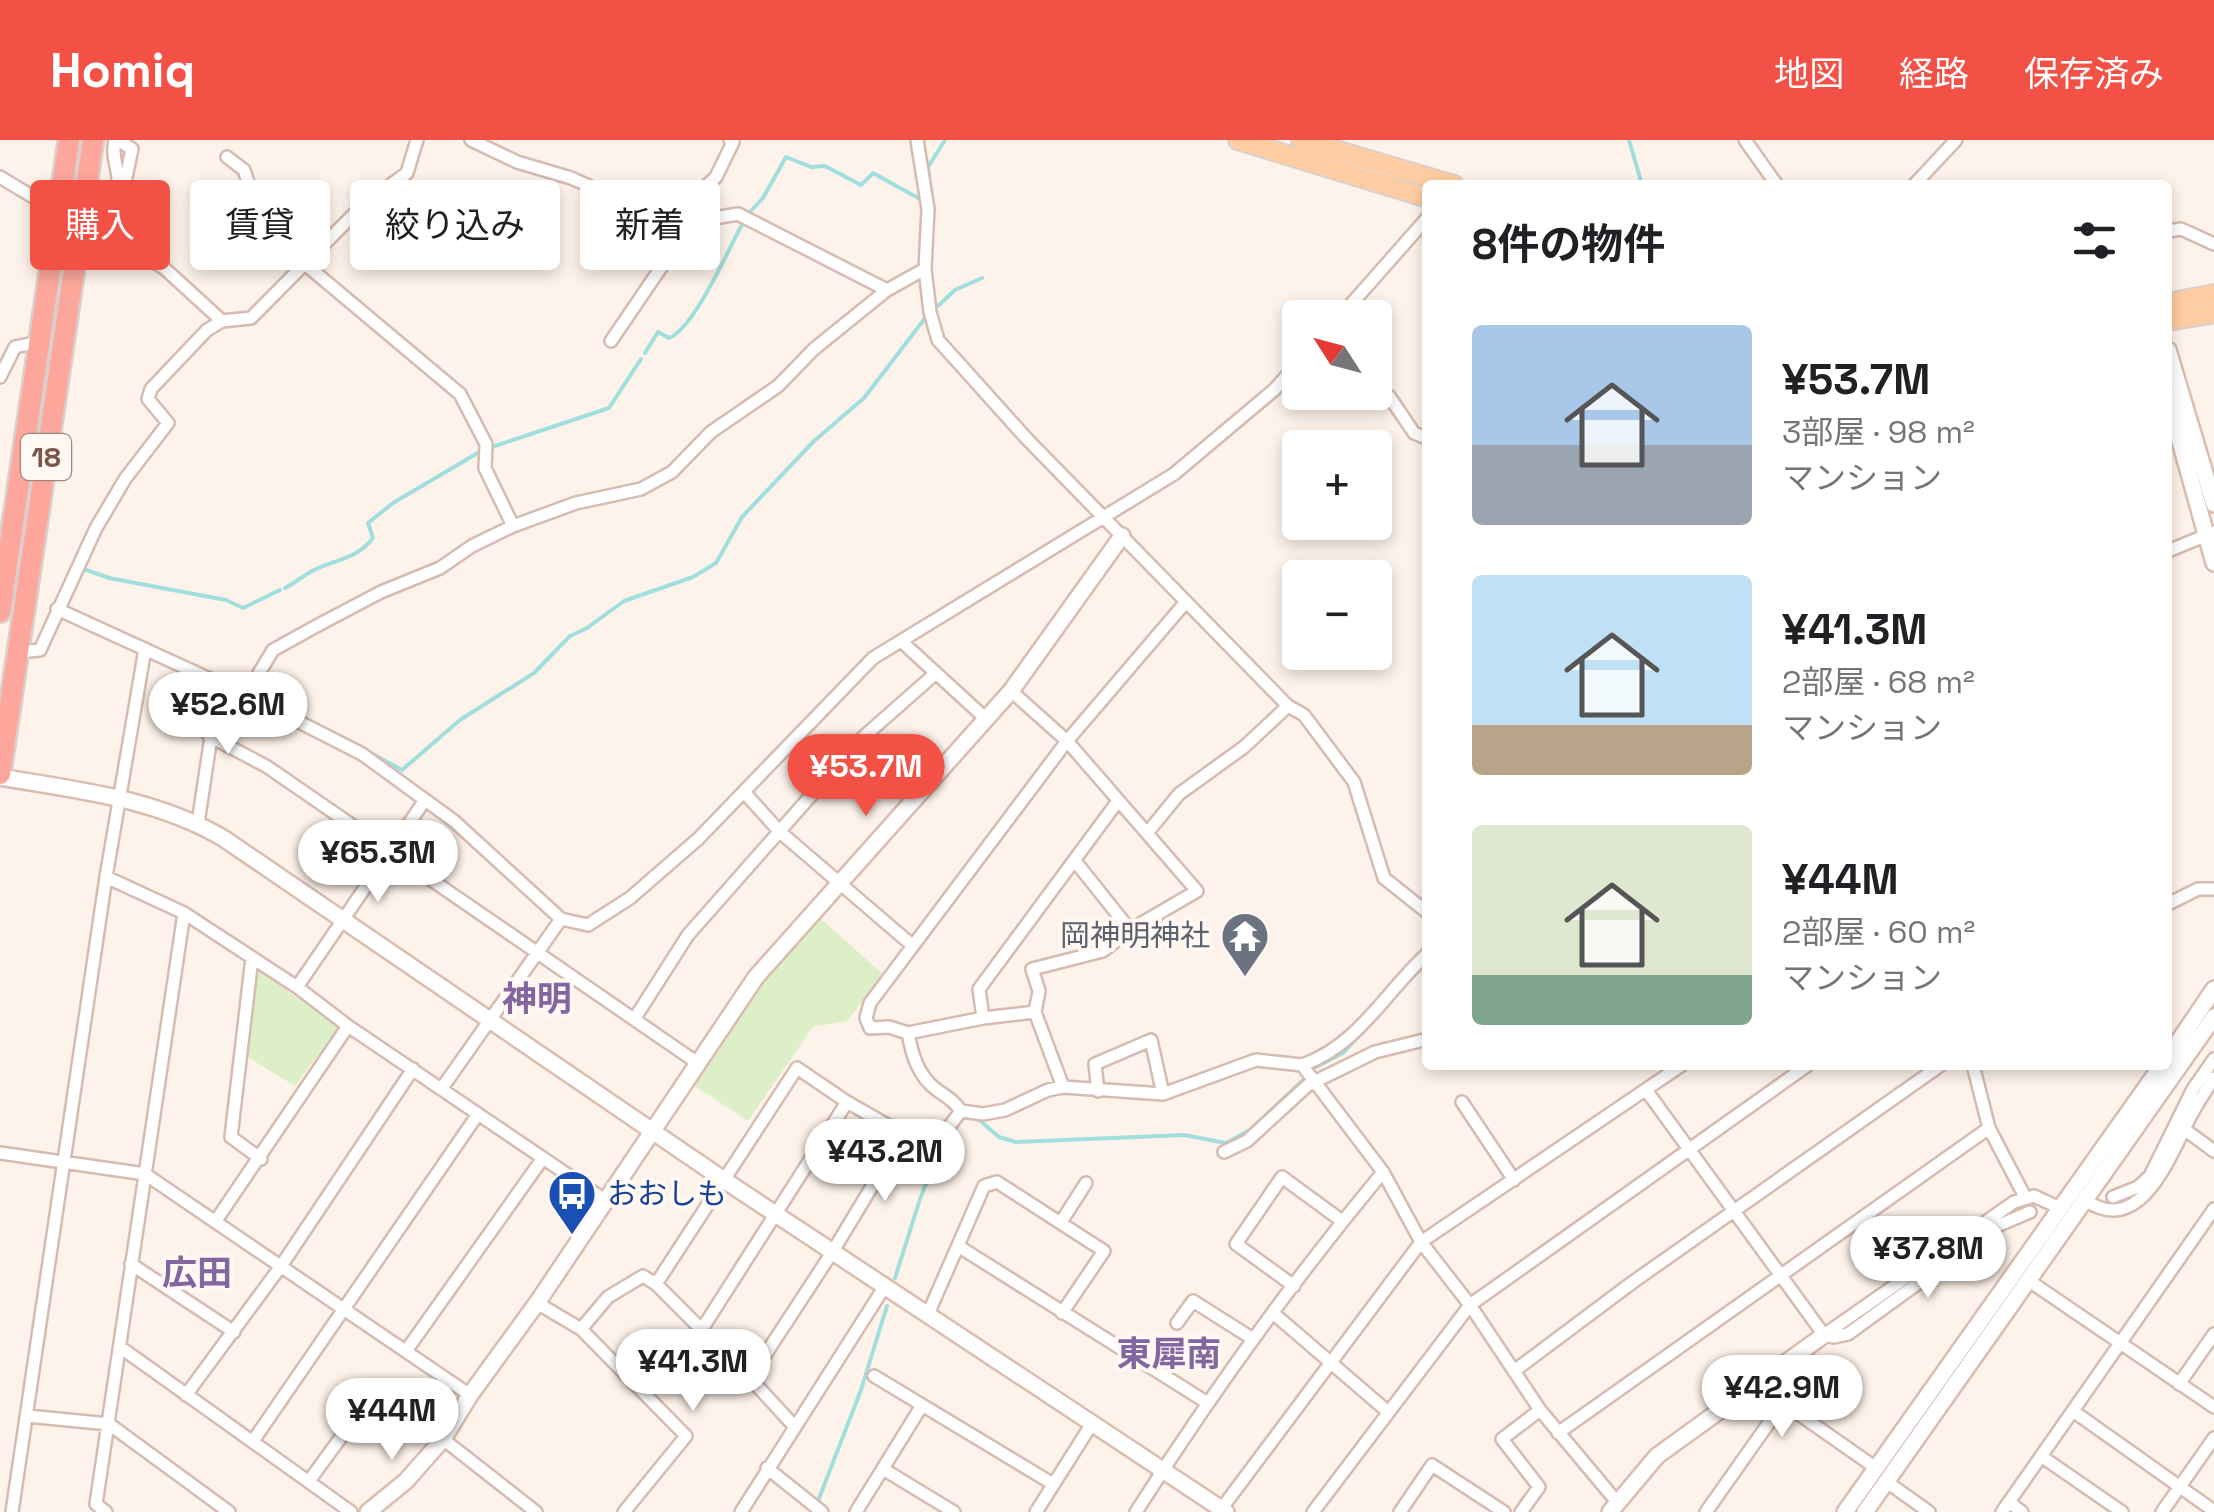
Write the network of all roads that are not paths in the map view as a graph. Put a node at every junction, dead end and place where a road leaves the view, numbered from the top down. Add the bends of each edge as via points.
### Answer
1 (69, 140) edge
2 (93, 140) edge
3 (116, 140) edge
4 (417, 140) edge
5 (471, 140) edge
6 (730, 140) edge
7 (917, 140) edge
8 (1238, 140) edge
9 (1301, 140) edge
10 (1745, 140) edge
11 (1956, 140) edge
12 (228, 158) dead end
13 (0, 177) edge
14 (117, 180) edge
15 (248, 180) edge
16 (713, 180) edge
17 (1432, 180) edge
18 (1773, 180) edge
19 (1919, 180) edge
20 (580, 182) edge
21 (30, 195) edge
22 (1422, 196) edge
23 (720, 217) edge
24 (1422, 224) edge
25 (2172, 230) edge
26 (330, 237) edge
27 (2214, 244) edge
28 (925, 269) junction
29 (299, 270) edge
30 (312, 270) edge
31 (659, 270) edge
32 (887, 290) junction
33 (2214, 294) edge
34 (1356, 300) edge
35 (2172, 301) edge
36 (2214, 313) edge
37 (222, 321) junction
38 (2172, 321) edge
39 (611, 341) dead end
40 (38, 342) junction
41 (2172, 363) edge
42 (0, 377) edge
43 (1282, 381) edge
44 (1392, 399) edge
45 (1422, 436) edge
46 (2174, 444) edge
47 (2214, 504) edge
48 (1103, 517) junction
49 (513, 526) junction
50 (2210, 533) edge
51 (1122, 536) junction
52 (2172, 549) edge
53 (2214, 563) edge
54 (1184, 603) junction
55 (57, 608) junction
56 (0, 612) edge
57 (901, 641) junction
58 (145, 649) junction
59 (17, 652) junction
60 (936, 673) junction
61 (219, 684) junction
62 (1010, 691) junction
63 (256, 700) junction
64 (1288, 706) junction
65 (984, 718) junction
66 (210, 736) junction
67 (1066, 741) junction
68 (0, 775) edge
69 (744, 792) junction
70 (119, 797) junction
71 (425, 800) junction
72 (1118, 801) junction
73 (198, 824) junction
74 (780, 832) junction
75 (1148, 832) junction
76 (390, 852) junction
77 (1075, 861) junction
78 (106, 878) junction
79 (840, 884) junction
80 (2214, 889) edge
81 (2172, 902) edge
82 (1422, 908) edge
83 (184, 913) junction
84 (561, 918) junction
85 (343, 919) junction
86 (1130, 930) junction
87 (913, 946) junction
88 (536, 952) junction
89 (252, 958) junction
90 (1422, 959) edge
91 (297, 987) junction
92 (2214, 989) edge
93 (1036, 1012) junction
94 (2214, 1017) edge
95 (634, 1018) junction
96 (984, 1018) junction
97 (490, 1020) junction
98 (348, 1026) junction
99 (908, 1033) junction
100 (1422, 1040) edge
101 (2172, 1051) edge
102 (2214, 1059) edge
103 (699, 1064) junction
104 (1302, 1064) junction
105 (413, 1069) junction
106 (1675, 1070) edge
107 (1801, 1070) edge
108 (1934, 1070) edge
109 (1974, 1070) edge
110 (2158, 1070) edge
111 (2214, 1078) edge
112 (1316, 1083) junction
113 (442, 1088) junction
114 (1064, 1088) junction
115 (1646, 1090) junction
116 (1098, 1092) junction
117 (1163, 1094) junction
118 (847, 1102) junction
119 (1462, 1102) dead end
120 (961, 1111) junction
121 (478, 1114) junction
122 (1988, 1128) junction
123 (2184, 1128) junction
124 (652, 1132) junction
125 (902, 1135) junction
126 (1690, 1150) junction
127 (2214, 1151) edge
128 (1224, 1152) dead end
129 (0, 1153) edge
130 (542, 1158) junction
131 (261, 1159) junction
132 (64, 1160) junction
133 (1383, 1172) junction
134 (145, 1174) junction
135 (724, 1180) junction
136 (1514, 1180) junction
137 (1086, 1183) dead end
138 (2026, 1196) junction
139 (2112, 1197) dead end
140 (605, 1200) junction
141 (2085, 1200) junction
142 (2060, 1208) junction
143 (2214, 1208) edge
144 (1735, 1212) junction
145 (2030, 1212) dead end
146 (778, 1215) junction
147 (1342, 1221) junction
148 (216, 1222) junction
149 (1061, 1222) junction
150 (1421, 1242) junction
151 (958, 1246) junction
152 (833, 1251) junction
153 (131, 1264) junction
154 (280, 1266) junction
155 (1781, 1275) junction
156 (2028, 1280) junction
157 (656, 1284) junction
158 (885, 1286) junction
159 (1294, 1286) junction
160 (536, 1303) junction
161 (1470, 1305) junction
162 (344, 1310) junction
163 (1062, 1313) junction
164 (1273, 1313) junction
165 (928, 1314) junction
166 (1177, 1323) dead end
167 (581, 1329) junction
168 (702, 1329) junction
169 (234, 1332) junction
170 (2214, 1334) edge
171 (1824, 1336) junction
172 (1253, 1339) junction
173 (2121, 1343) junction
174 (120, 1347) junction
175 (406, 1351) junction
176 (1330, 1361) junction
177 (1514, 1371) junction
178 (874, 1376) dead end
179 (750, 1378) junction
180 (2180, 1384) junction
181 (186, 1395) junction
182 (470, 1395) junction
183 (1206, 1402) junction
184 (921, 1407) junction
185 (2214, 1407) edge
186 (1540, 1410) junction
187 (1387, 1411) junction
188 (2074, 1412) junction
189 (27, 1416) junction
190 (1093, 1422) junction
191 (109, 1424) junction
192 (794, 1426) junction
193 (1558, 1433) junction
194 (2214, 1438) edge
195 (443, 1439) junction
196 (253, 1441) junction
197 (2041, 1456) junction
198 (766, 1468) junction
199 (883, 1470) junction
200 (1163, 1470) junction
201 (1882, 1475) junction
202 (309, 1481) junction
203 (1053, 1484) junction
204 (2180, 1487) junction
205 (1613, 1507) edge
206 (2005, 1507) edge
207 (1222, 1511) edge
208 (2214, 1511) edge
209 (12, 1512) edge
210 (106, 1512) edge
211 (229, 1512) edge
212 (351, 1512) edge
213 (368, 1512) edge
214 (536, 1512) edge
215 (624, 1512) edge
216 (740, 1512) edge
217 (822, 1512) edge
218 (856, 1512) edge
219 (954, 1512) edge
220 (1036, 1512) edge
221 (1136, 1512) edge
222 (1314, 1512) edge
223 (1400, 1512) edge
224 (1504, 1512) edge
225 (1521, 1512) edge
226 (1706, 1512) edge
227 (1844, 1512) edge
228 (1865, 1512) edge
229 (1929, 1512) edge
230 (2022, 1512) edge
231 (2122, 1512) edge
232 (2162, 1512) edge

1 - 40 highway, 18
2 - 59 highway, 18
3 - 14 street
3 - 37 street via 132,149 113,238 164,268
4 - 26 street via 407,172
5 - 20 street
6 - 16 street
7 - 28 street via 928,209
8 - 22 main road
9 - 17 main road
10 - 18 street
11 - 19 street
12 - 15 street
13 - 21 street
23 - 32 street via 738,214
24 - 34 street
25 - 27 street
28 - 32 street
28 - 48 street via 938,340
29 - 37 street via 250,318
30 - 49 street via 460,394 486,444 484,468
31 - 39 street
32 - 49 street via 778,386 711,432 672,472 641,489
33 - 35 main road
36 - 38 main road
37 - 55 street via 151,389 148,399 168,424 125,478
40 - 42 street via 15,347
40 - 56 highway, 18
41 - 47 street
43 - 48 street via 1174,474
44 - 45 street
46 - 50 street
48 - 51 street
48 - 57 street
49 - 63 street via 272,650 259,674
50 - 52 street
50 - 53 street
51 - 54 street
51 - 62 street
54 - 64 street
54 - 67 street
55 - 58 street
55 - 59 street via 40,650
57 - 60 street
57 - 69 street via 873,658
58 - 61 street
58 - 70 street
59 - 68 highway, 18
60 - 65 street
60 - 74 street via 860,740
61 - 63 street
61 - 66 street
62 - 65 street
62 - 67 street
63 - 71 street via 362,754
64 - 75 street via 1244,748 1179,794
64 - 82 street via 1304,715 1354,782 1384,878
65 - 79 street
66 - 73 street
66 - 76 street via 266,766
67 - 72 street
67 - 87 street
68 - 70 street
69 - 74 street
69 - 84 street via 630,898 588,925
70 - 73 street
70 - 78 street
71 - 76 street
71 - 84 street
72 - 75 street
72 - 77 street
73 - 85 street
74 - 79 street
74 - 95 street via 688,935
75 - 86 street via 1198,891
76 - 85 street
76 - 88 street
77 - 86 street
77 - 96 street via 979,990
78 - 83 street
78 - 132 street
79 - 87 street
79 - 103 street via 756,978
80 - 81 street
83 - 89 street
83 - 134 street
84 - 88 street
85 - 91 street
85 - 97 street
86 - 93 street via 1103,951 1032,969
87 - 99 street via 866,1018 870,1028
88 - 95 street
88 - 97 street
89 - 91 street
89 - 131 street via 231,1137
90 - 104 street via 1348,1038
91 - 98 street
92 - 101 street
93 - 96 street
93 - 114 street
94 - 141 street
95 - 103 street
96 - 99 street
97 - 113 street
97 - 124 street
98 - 105 street
98 - 131 street
99 - 120 street via 919,1069
100 - 112 street via 1375,1052
102 - 139 street via 2150,1176
103 - 124 street
104 - 112 street
104 - 117 street via 1256,1060
105 - 113 street
105 - 154 street
106 - 115 street
107 - 126 street
108 - 144 street
109 - 122 street
110 - 142 street
111 - 123 street
112 - 128 street
112 - 133 street
113 - 121 street
114 - 116 street
114 - 120 street via 1005,1110
115 - 126 street
115 - 136 street
116 - 117 street
116 - 117 street via 1095,1064 1151,1040
118 - 125 street
118 - 135 street via 797,1068
118 - 146 street
119 - 136 street
120 - 125 street via 932,1150
121 - 130 street
121 - 162 street
122 - 138 street
122 - 155 street
123 - 127 street
123 - 141 street via 2164,1172 2142,1196 2108,1210
124 - 135 street
124 - 140 street
125 - 152 street
126 - 144 street
126 - 161 street
129 - 132 street
130 - 140 street
130 - 175 street
131 - 148 street
132 - 134 street
132 - 189 street
133 - 147 street
133 - 150 street
134 - 148 street
134 - 153 street
135 - 146 street
135 - 157 street
136 - 150 street
137 - 149 street
138 - 142 street
138 - 171 street
140 - 160 street
141 - 156 street
142 - 201 street
143 - 173 street
144 - 155 street
144 - 177 street
145 - 171 street via 1997,1226 1848,1334
146 - 152 street
146 - 168 street
147 - 159 street
147 - 159 street via 1282,1178 1236,1244
148 - 154 street
149 - 151 street via 997,1182 984,1186
149 - 163 street via 1104,1251
150 - 161 street
150 - 176 street
151 - 163 street
151 - 165 street
152 - 158 street
152 - 179 street
153 - 169 street
153 - 174 street
154 - 162 street
154 - 169 street
155 - 171 street
155 - 193 street
156 - 173 street
156 - 201 street
157 - 167 street via 643,1276 608,1297
157 - 168 street
158 - 165 street
158 - 192 street
159 - 164 street
160 - 167 street
160 - 182 street
161 - 177 street
161 - 187 street
162 - 175 street
162 - 196 street
163 - 183 street
164 - 172 street
164 - 176 street
165 - 190 street
166 - 172 street via 1193,1301
167 - 215 street via 686,1436
168 - 179 street
169 - 181 street
170 - 180 street
171 - 205 street via 1657,1456
172 - 183 street
173 - 180 street
173 - 188 street
174 - 181 street
174 - 191 street
175 - 182 street
176 - 187 street
176 - 207 street
177 - 186 street
178 - 184 street
179 - 192 street
180 - 185 street
181 - 196 street
182 - 195 street
183 - 200 street
184 - 199 street
184 - 203 street
186 - 193 street
186 - 225 street via 1502,1439 1539,1487
187 - 222 street
188 - 197 street
188 - 204 street
189 - 191 street
189 - 209 street
190 - 200 street
190 - 203 street
191 - 210 street via 96,1504
191 - 211 street
192 - 198 street
193 - 205 street
194 - 204 street
195 - 202 street via 380,1396 355,1418
195 - 213 street
195 - 214 street
196 - 202 street
197 - 206 street
197 - 231 street
198 - 216 street
198 - 217 street
199 - 218 street
199 - 219 street
200 - 207 street
200 - 221 street
201 - 226 street via 1783,1403
201 - 227 street
201 - 228 street
201 - 229 street
202 - 212 street
203 - 220 street
204 - 208 street
204 - 232 street
206 - 230 street
223 - 224 street via 1432,1465

